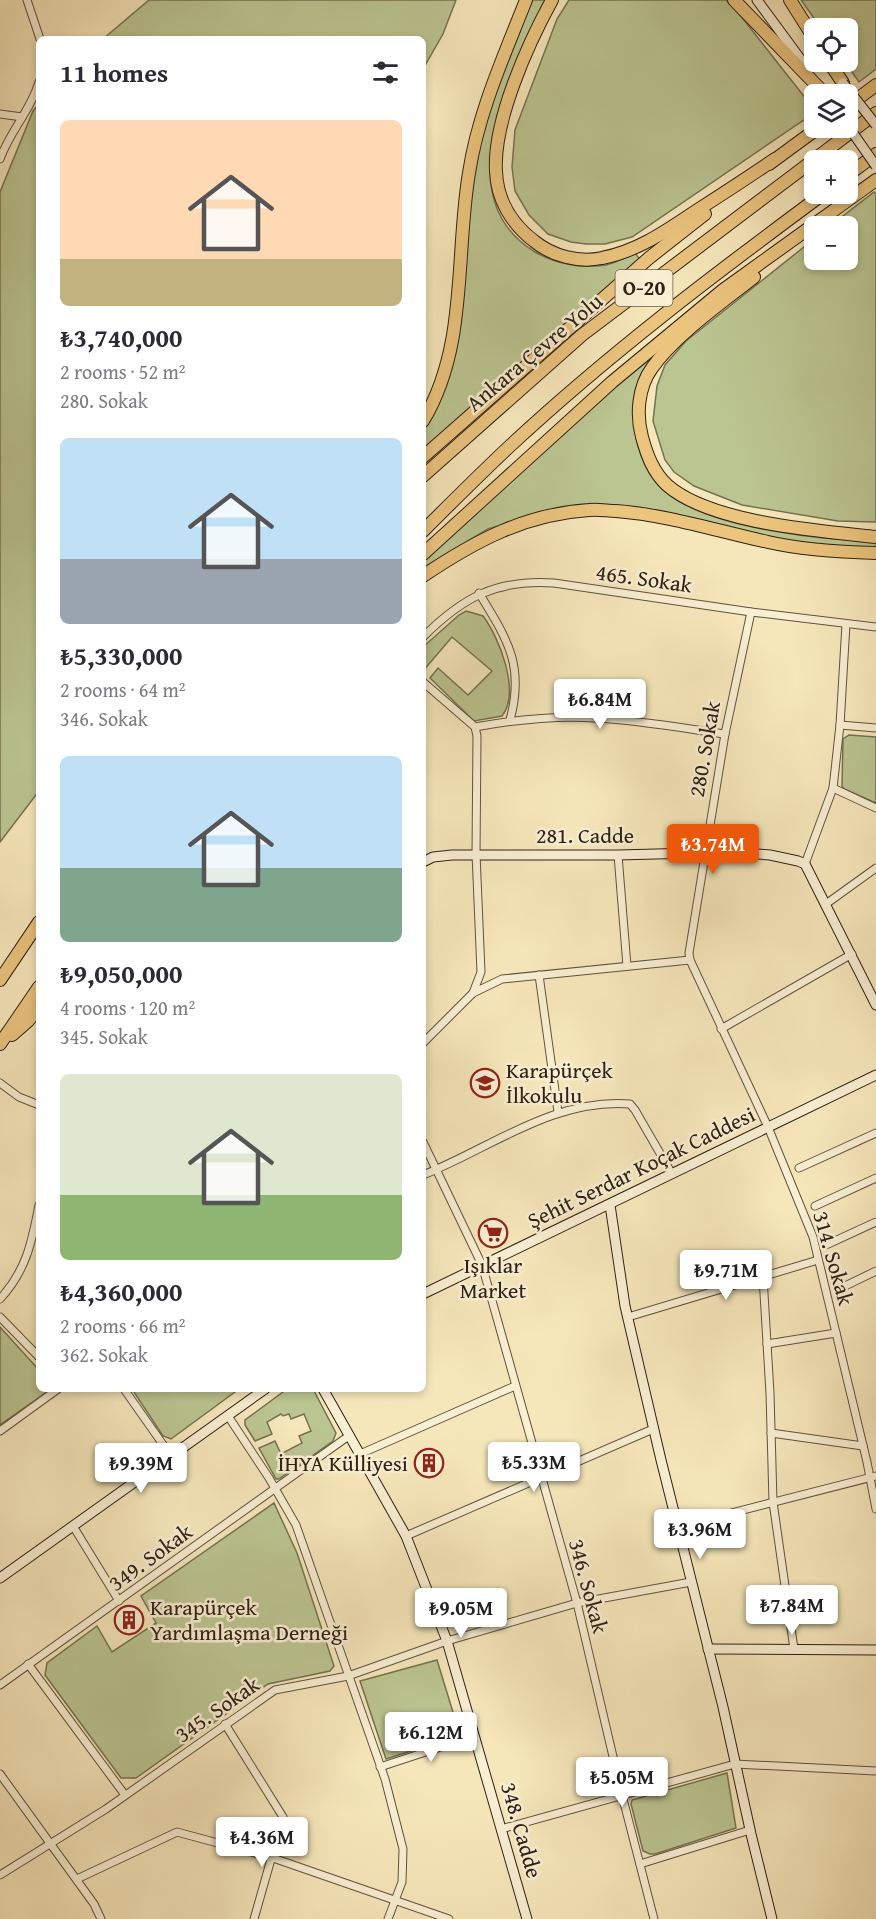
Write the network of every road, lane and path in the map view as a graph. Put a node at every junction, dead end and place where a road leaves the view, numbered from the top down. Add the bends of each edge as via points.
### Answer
1 (27, 0) edge
2 (526, 0) edge
3 (552, 0) edge
4 (734, 0) edge
5 (757, 0) edge
6 (784, 0) edge
7 (790, 0) edge
8 (804, 24) edge
9 (804, 27) edge
10 (39, 36) edge
11 (836, 72) edge
12 (843, 83) joint
13 (815, 84) edge
14 (818, 84) edge
15 (876, 85) edge
16 (36, 93) edge
17 (858, 98) edge
18 (876, 113) edge
19 (0, 114) edge
20 (22, 117) junction
21 (876, 125) edge
22 (804, 138) edge
23 (856, 138) edge
24 (876, 154) edge
25 (0, 159) edge
26 (775, 159) junction
27 (876, 166) edge
28 (858, 168) edge
29 (876, 180) edge
30 (810, 204) edge
31 (839, 207) junction
32 (828, 216) edge
33 (804, 236) edge
34 (426, 416) edge
35 (426, 454) edge
36 (426, 473) edge
37 (426, 528) edge
38 (876, 537) edge
39 (426, 551) edge
40 (876, 554) edge
41 (426, 574) edge
42 (479, 593) junction
43 (752, 612) junction
44 (846, 624) junction
45 (876, 627) edge
46 (426, 634) edge
47 (426, 685) edge
48 (510, 720) junction
49 (840, 725) junction
50 (475, 728) junction
51 (876, 728) edge
52 (725, 734) junction
53 (832, 788) junction
54 (876, 808) edge
55 (704, 851) junction
56 (476, 854) junction
57 (618, 855) junction
58 (426, 860) edge
59 (805, 864) junction
60 (876, 868) edge
61 (826, 904) junction
62 (36, 924) edge
63 (852, 954) junction
64 (690, 960) junction
65 (627, 966) junction
66 (481, 972) junction
67 (539, 975) junction
68 (0, 980) edge
69 (502, 980) junction
70 (36, 991) edge
71 (473, 993) junction
72 (876, 1005) edge
73 (36, 1011) edge
74 (722, 1029) junction
75 (426, 1040) edge
76 (0, 1045) edge
77 (876, 1075) edge
78 (0, 1083) edge
79 (36, 1105) edge
80 (558, 1112) junction
81 (768, 1127) junction
82 (876, 1133) edge
83 (426, 1148) edge
84 (799, 1168) dead end
85 (436, 1170) junction
86 (426, 1174) edge
87 (672, 1174) junction
88 (876, 1178) edge
89 (610, 1205) junction
90 (815, 1206) dead end
91 (36, 1220) edge
92 (876, 1222) edge
93 (826, 1245) dead end
94 (818, 1260) junction
95 (482, 1265) junction
96 (876, 1271) edge
97 (763, 1277) junction
98 (843, 1287) dead end
99 (426, 1293) edge
100 (0, 1299) edge
101 (0, 1317) edge
102 (628, 1317) junction
103 (836, 1333) junction
104 (767, 1344) junction
105 (36, 1354) edge
106 (515, 1386) junction
107 (54, 1392) edge
108 (126, 1392) edge
109 (261, 1392) edge
110 (325, 1392) edge
111 (228, 1416) junction
112 (653, 1429) junction
113 (0, 1431) edge
114 (771, 1433) junction
115 (350, 1436) junction
116 (863, 1446) junction
117 (360, 1454) junction
118 (171, 1456) junction
119 (540, 1476) junction
120 (873, 1476) edge
121 (275, 1489) junction
122 (772, 1502) junction
123 (876, 1509) edge
124 (73, 1526) junction
125 (677, 1527) junction
126 (406, 1536) junction
127 (0, 1578) edge
128 (691, 1582) junction
129 (119, 1601) junction
130 (577, 1603) junction
131 (447, 1641) junction
132 (708, 1649) junction
133 (794, 1649) junction
134 (876, 1650) edge
135 (28, 1664) junction
136 (348, 1676) junction
137 (0, 1685) edge
138 (225, 1724) junction
139 (474, 1736) junction
140 (735, 1764) junction
141 (380, 1767) junction
142 (876, 1771) edge
143 (0, 1774) edge
144 (125, 1795) junction
145 (622, 1795) junction
146 (501, 1829) junction
147 (750, 1830) junction
148 (51, 1843) junction
149 (273, 1858) junction
150 (640, 1864) junction
151 (0, 1875) edge
152 (77, 1879) junction
153 (395, 1900) junction
154 (101, 1919) edge
155 (254, 1919) edge
156 (388, 1919) edge
157 (449, 1919) edge
158 (527, 1919) edge
159 (654, 1919) edge
160 (772, 1919) edge

1 - 10 street
2 - 34 highway via 488,98 469,171 450,357
3 - 26 highway via 513,86 499,134 496,171 508,214 542,247 570,258 600,259 629,251 664,233
4 - 13 highway
5 - 14 street
6 - 9 street
7 - 8 highway
11 - 12 highway
12 - 21 street, bridge
15 - 17 highway
16 - 20 street
18 - 36 highway, Ankara Çevre Yolu / O-20 via 582,335
19 - 20 street
20 - 25 street
22 - 26 highway
23 - 27 street, bridge
24 - 28 highway
26 - 35 highway via 649,258
29 - 31 highway
30 - 37 highway, O-20 via 605,364 512,444
31 - 32 highway
31 - 39 highway via 723,290 612,382
33 - 38 highway via 674,342 651,369 639,399 639,427 648,459 666,484 693,502 801,530
40 - 41 highway via 770,543 697,524 591,510 549,515 504,529
42 - 43 street, 465. Sokak via 512,585 554,583
42 - 46 street, 465. Sokak via 451,610
42 - 48 street via 513,660 517,685
43 - 44 street, 465. Sokak
43 - 52 street, 280. Sokak
44 - 45 street, 465. Sokak
44 - 49 street
47 - 50 street
48 - 50 street
48 - 52 street via 594,717
49 - 51 street
49 - 53 street
50 - 56 street
52 - 55 street, 280. Sokak
53 - 54 street
53 - 59 street
55 - 57 street, 281. Cadde
55 - 59 street, 281. Cadde via 750,853
55 - 64 street, 280. Sokak
56 - 57 street, 281. Cadde
56 - 58 street, 281. Cadde via 444,855
56 - 66 street
57 - 65 street
59 - 61 street
60 - 61 street
61 - 63 street
62 - 68 highway
63 - 72 street
63 - 74 street
64 - 65 street
64 - 74 street, 280. Sokak
65 - 67 street
66 - 69 street
66 - 71 street
67 - 69 street
67 - 80 street
69 - 71 street
70 - 76 highway
71 - 75 street
73 - 76 highway
74 - 81 street, 280. Sokak
77 - 81 street, Şehit Serdar Koçak Caddesi
78 - 79 street
80 - 85 street
80 - 87 street via 630,1104
81 - 87 street, Şehit Serdar Koçak Caddesi
81 - 94 street, 314. Sokak via 813,1237
82 - 84 street
83 - 85 street, 346. Sokak
85 - 86 street
85 - 95 street, 346. Sokak
87 - 89 street, Şehit Serdar Koçak Caddesi
88 - 90 street
89 - 95 street, Şehit Serdar Koçak Caddesi
89 - 102 street
91 - 100 street via 22,1270
92 - 93 street
94 - 97 street
94 - 103 street, 314. Sokak
95 - 99 street, Şehit Serdar Koçak Caddesi
95 - 106 street, 346. Sokak
96 - 98 street
97 - 102 street
97 - 104 street
101 - 105 street
102 - 112 street
103 - 104 street
103 - 116 street, 314. Sokak
104 - 114 street
106 - 117 street
106 - 119 street, 346. Sokak
107 - 113 street
108 - 118 street
109 - 111 street
110 - 115 street, 348. Cadde
111 - 118 street
111 - 121 street
112 - 119 street
112 - 125 street
114 - 116 street
114 - 122 street
115 - 117 street, 348. Cadde
115 - 121 street, 349. Sokak
116 - 120 street, 314. Sokak
117 - 126 street, 348. Cadde
118 - 124 street
119 - 126 street
119 - 130 street, 346. Sokak
120 - 122 street
120 - 123 street, 314. Sokak
121 - 129 street, 349. Sokak
121 - 136 street via 296,1525
122 - 125 street
122 - 133 street
124 - 127 street
124 - 129 street
125 - 128 street
126 - 131 street, 348. Cadde
128 - 130 street, 345. Sokak
128 - 132 street
129 - 135 street, 349. Sokak
130 - 131 street, 345. Sokak
130 - 145 street, 346. Sokak
131 - 136 street, 345. Sokak
131 - 139 street, 348. Cadde
132 - 133 street
132 - 140 street
133 - 134 street
135 - 137 street, 349. Sokak
135 - 144 street
136 - 138 street, 345. Sokak via 275,1690
136 - 141 street
138 - 144 street, 345. Sokak
138 - 149 street via 283,1817
139 - 141 street
139 - 146 street, 348. Cadde
140 - 142 street
140 - 145 street
140 - 147 street
141 - 153 street via 403,1849 402,1882
143 - 148 street
144 - 148 street, 345. Sokak
145 - 146 street
145 - 150 street, 346. Sokak
146 - 158 street, 348. Cadde
147 - 150 street
147 - 160 street
148 - 151 street, 345. Sokak
148 - 152 street
149 - 152 street via 177,1832
149 - 153 street
149 - 155 street
150 - 159 street, 346. Sokak
152 - 154 street
153 - 156 street
153 - 157 street

